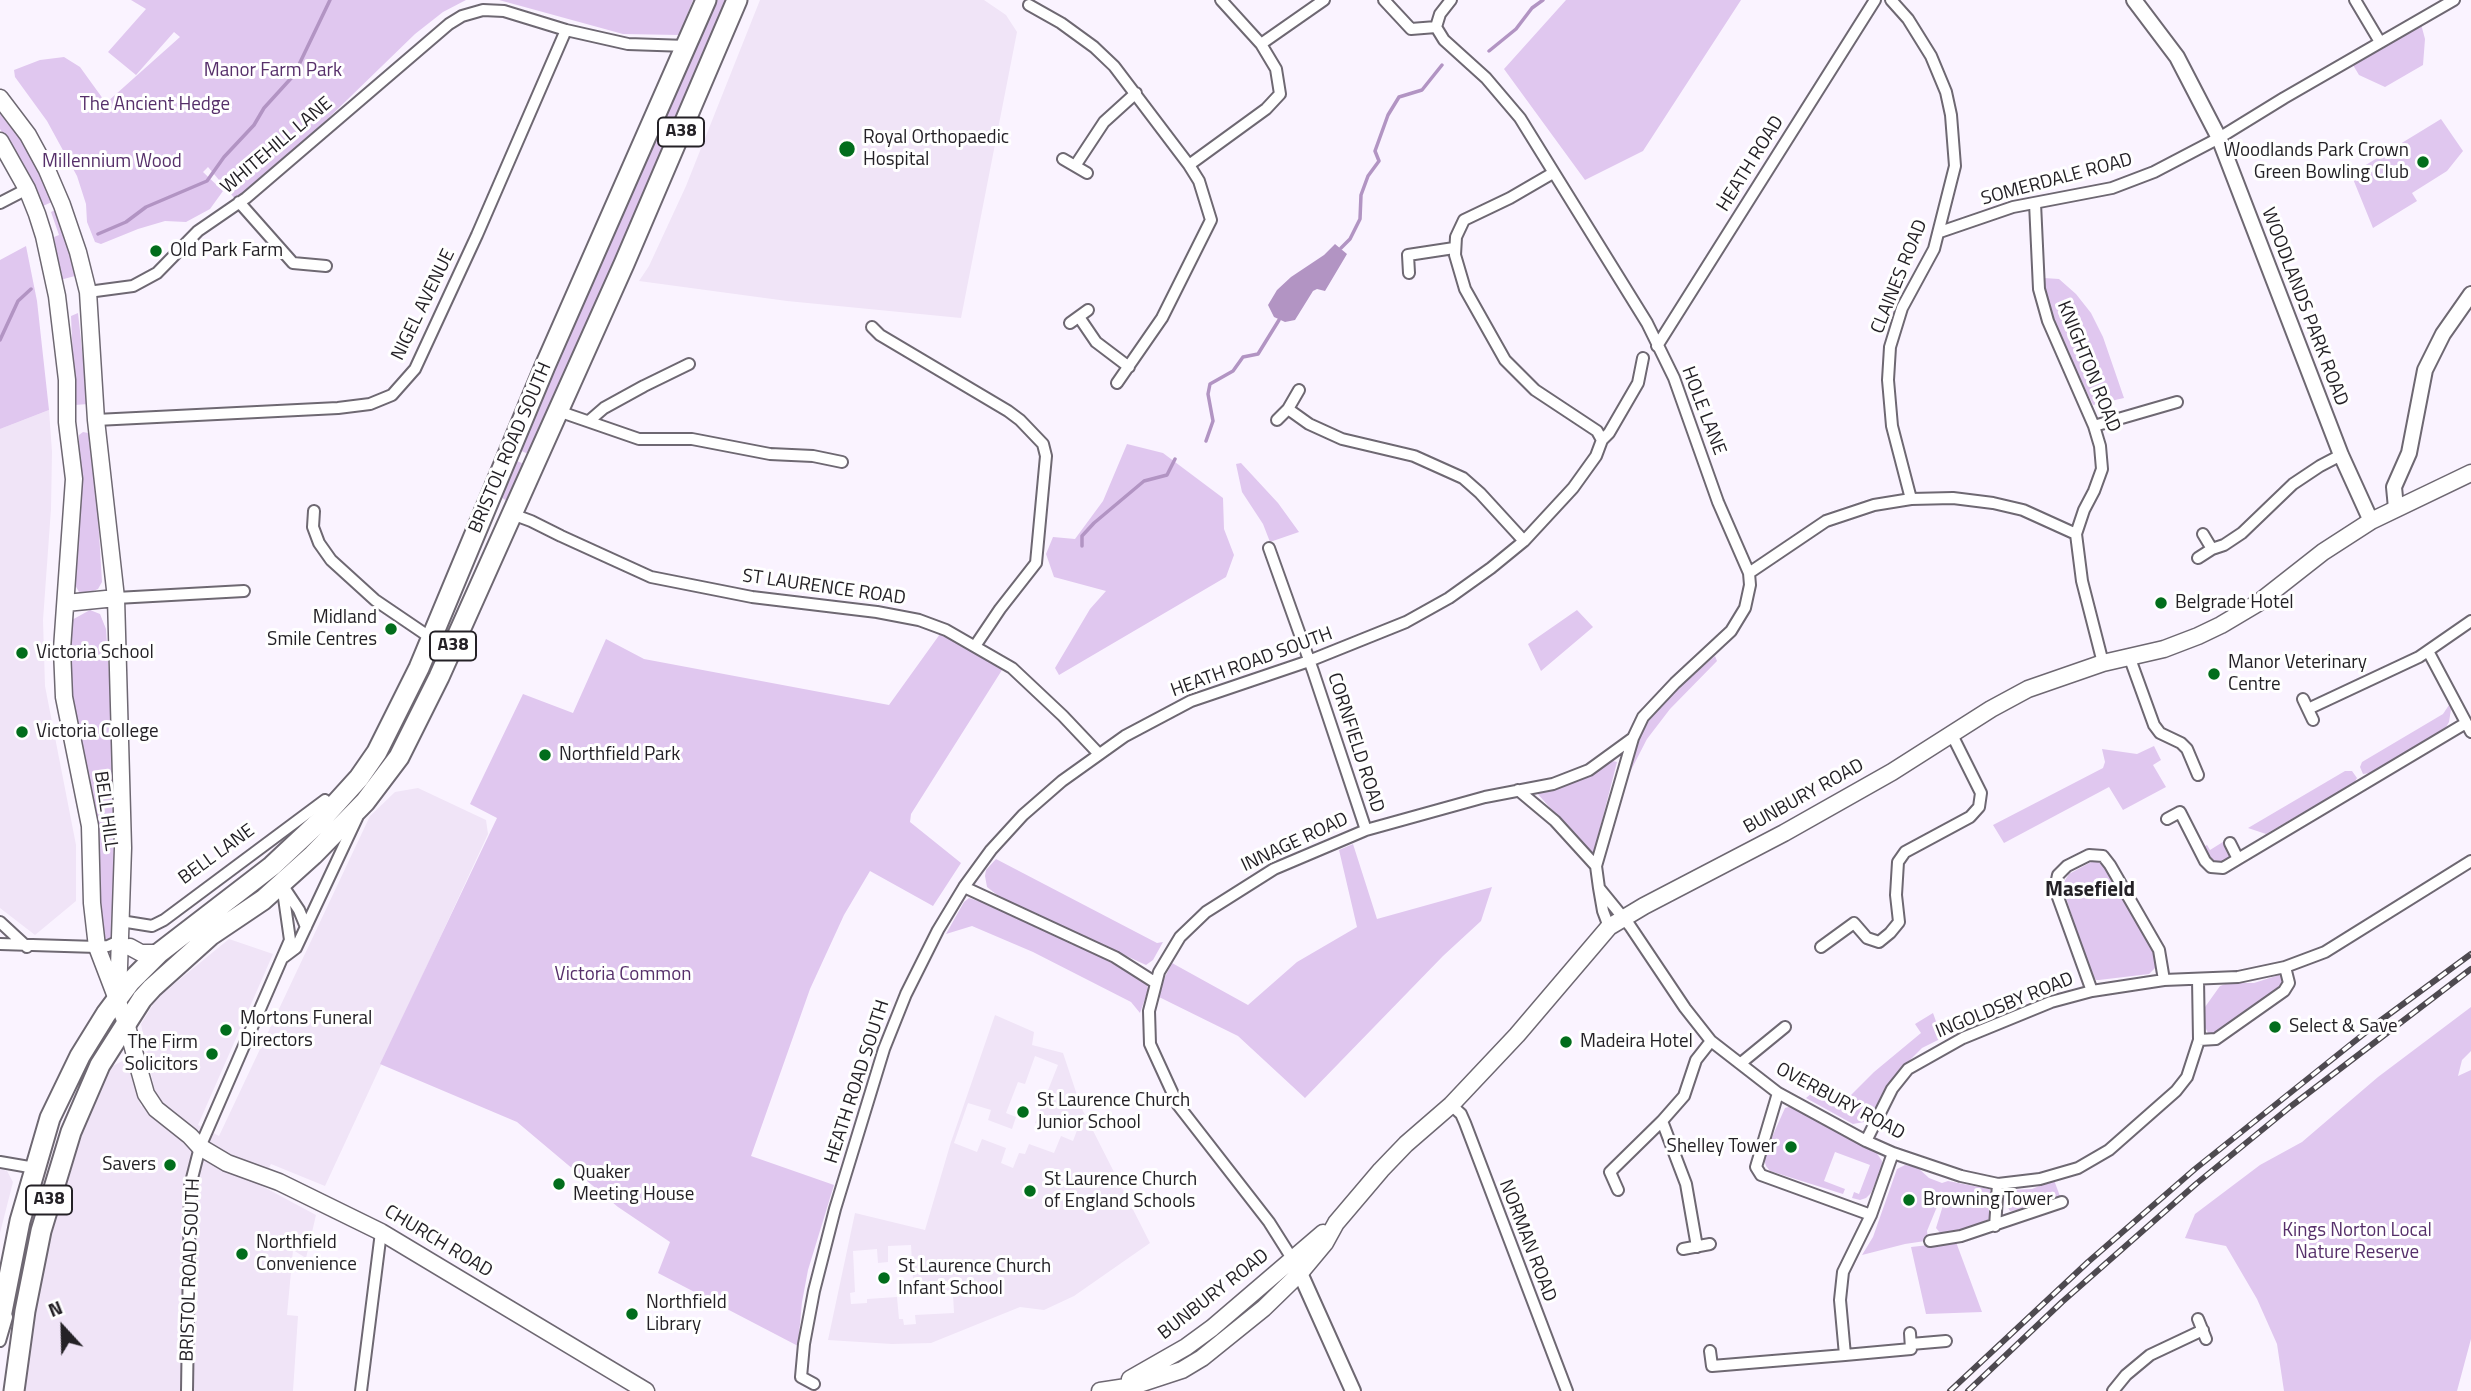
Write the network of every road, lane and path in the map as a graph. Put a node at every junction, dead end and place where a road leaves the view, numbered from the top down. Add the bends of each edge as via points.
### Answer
1 (706, 0) edge
2 (737, 0) edge
3 (1221, 0) edge
4 (1324, 0) edge
5 (1384, 0) edge
6 (1451, 0) edge
7 (1875, 0) edge
8 (1891, 0) edge
9 (2134, 0) edge
10 (2355, 0) edge
11 (2454, 0) edge
12 (1029, 5) dead end
13 (1436, 27) junction
14 (566, 30) junction
15 (2380, 42) junction
16 (1261, 44) junction
17 (687, 46) junction
18 (1136, 93) junction
19 (0, 98) edge
20 (2219, 138) junction
21 (0, 141) edge
22 (1063, 159) dead end
23 (1189, 165) junction
24 (1075, 166) junction
25 (1087, 173) dead end
26 (1553, 173) junction
27 (27, 189) junction
28 (239, 202) junction
29 (0, 203) edge
30 (2035, 203) junction
31 (1940, 232) junction
32 (1454, 248) junction
33 (326, 267) dead end
34 (1409, 272) dead end
35 (88, 292) junction
36 (2471, 294) edge
37 (57, 296) junction
38 (1079, 317) dead end
39 (872, 327) dead end
40 (1657, 346) junction
41 (1643, 358) dead end
42 (689, 364) dead end
43 (1129, 367) junction
44 (1117, 383) dead end
45 (1299, 390) dead end
46 (2176, 402) dead end
47 (1288, 409) junction
48 (558, 411) junction
49 (96, 420) junction
50 (1277, 420) dead end
51 (589, 421) junction
52 (67, 422) junction
53 (2094, 426) junction
54 (1602, 440) junction
55 (511, 449) junction
56 (540, 454) junction
57 (2341, 456) junction
58 (842, 462) dead end
59 (2471, 473) edge
60 (1911, 499) junction
61 (488, 503) junction
62 (2396, 508) junction
63 (314, 511) dead end
64 (512, 514) junction
65 (2371, 521) junction
66 (300, 524) dead end
67 (313, 527) junction
68 (2076, 534) junction
69 (2203, 534) dead end
70 (1524, 541) junction
71 (1269, 548) dead end
72 (2212, 549) junction
73 (2198, 558) dead end
74 (1749, 573) junction
75 (244, 592) dead end
76 (116, 598) junction
77 (66, 603) junction
78 (2471, 621) edge
79 (432, 638) junction
80 (975, 646) junction
81 (2428, 651) junction
82 (2129, 656) junction
83 (1310, 661) junction
84 (2103, 663) junction
85 (2308, 710) dead end
86 (2468, 728) edge
87 (1951, 733) junction
88 (1633, 738) junction
89 (1099, 754) junction
90 (2198, 775) dead end
91 (1518, 790) junction
92 (325, 800) dead end
93 (365, 802) junction
94 (2167, 819) dead end
95 (1366, 830) junction
96 (2194, 841) junction
97 (2230, 843) dead end
98 (2183, 848) dead end
99 (2238, 859) junction
100 (2471, 861) edge
101 (272, 866) junction
102 (1596, 866) junction
103 (122, 878) junction
104 (282, 884) junction
105 (964, 887) junction
106 (1600, 888) junction
107 (1624, 919) junction
108 (0, 922) edge
109 (127, 922) junction
110 (306, 927) junction
111 (1609, 928) junction
112 (125, 943) junction
113 (0, 944) edge
114 (27, 947) junction
115 (97, 947) junction
116 (1821, 947) dead end
117 (159, 953) junction
118 (284, 957) junction
119 (2285, 967) junction
120 (2198, 979) junction
121 (2164, 980) junction
122 (130, 982) junction
123 (1156, 983) junction
124 (2092, 991) junction
125 (117, 999) junction
126 (130, 1017) junction
127 (1785, 1027) dead end
128 (2199, 1040) junction
129 (1711, 1041) junction
130 (1741, 1063) junction
131 (1778, 1093) junction
132 (86, 1096) junction
133 (1451, 1105) junction
134 (1662, 1121) junction
135 (1866, 1141) junction
136 (200, 1147) junction
137 (1893, 1153) junction
138 (0, 1162) edge
139 (35, 1168) junction
140 (1998, 1184) junction
141 (1618, 1189) dead end
142 (2062, 1202) dead end
143 (1871, 1215) junction
144 (1995, 1226) junction
145 (381, 1231) junction
146 (1930, 1241) dead end
147 (1710, 1244) dead end
148 (1697, 1247) junction
149 (1683, 1249) dead end
150 (1296, 1266) junction
151 (32, 1273) junction
152 (0, 1322) edge
153 (2202, 1329) dead end
154 (0, 1341) edge
155 (1946, 1341) dead end
156 (1710, 1351) dead end
157 (1845, 1355) junction
158 (814, 1384) dead end
159 (1105, 1390) edge
160 (14, 1391) edge
161 (187, 1391) edge
162 (361, 1391) edge
163 (646, 1391) edge
164 (1353, 1391) edge
165 (1567, 1391) edge
166 (2113, 1391) edge

1 - 17 highway, BRISTOL ROAD SOUTH / A38
2 - 48 highway, BRISTOL ROAD SOUTH / A38
3 - 16 street
4 - 16 street
5 - 13 street via 1411,29
6 - 13 street
7 - 40 street, HEATH ROAD
8 - 31 street, CLAINES ROAD via 1931,56 1951,115 1955,166
9 - 20 street, WOODLANDS PARK ROAD via 2177,57
10 - 15 street
11 - 15 street, SOMERDALE ROAD
12 - 18 street via 1094,47
13 - 26 street, HOLE LANE via 1520,118
14 - 17 street, WHITEHILL LANE via 628,44
14 - 28 street, WHITEHILL LANE via 504,11 462,16
14 - 49 street, NIGEL AVENUE via 415,369 391,395 370,404 338,408
15 - 20 street, SOMERDALE ROAD
16 - 23 street via 1276,69 1280,94
17 - 55 highway, BRISTOL ROAD SOUTH / A38
18 - 23 street
18 - 24 street via 1104,122
19 - 35 main road, BELL HILL via 47,170
20 - 30 street, SOMERDALE ROAD via 2112,188
20 - 57 street, WOODLANDS PARK ROAD
21 - 27 main road, BELL HILL
22 - 24 street
23 - 43 street via 1211,220 1162,318
24 - 25 street
26 - 32 street via 1464,220
26 - 40 street, HOLE LANE via 1604,251
27 - 29 street
27 - 37 main road, BELL HILL via 44,236
28 - 33 street via 293,263
28 - 35 street, WHITEHILL LANE via 198,231 157,274 133,286
30 - 31 street, SOMERDALE ROAD
30 - 53 street, KNIGHTON ROAD via 2039,289 2048,321
31 - 60 street, CLAINES ROAD via 1902,308 1890,347 1892,426
32 - 34 street via 1408,255
32 - 54 street via 1465,289 1499,352 1535,390 1597,431
35 - 37 main road
35 - 49 main road, BELL HILL
36 - 62 street via 2425,370 2409,453 2394,487
37 - 52 main road, BELL HILL
38 - 43 street via 1096,342
39 - 80 street via 1008,411 1043,444 1046,456 1036,564
40 - 74 street, HOLE LANE via 1674,378
41 - 54 street, HEATH ROAD SOUTH via 1638,383
42 - 51 street via 604,408
43 - 44 street
45 - 47 street
46 - 53 street
47 - 50 street
47 - 70 street via 1342,439 1414,456 1456,474
48 - 51 street
48 - 56 highway, BRISTOL ROAD SOUTH / A38
49 - 52 main road
49 - 76 main road, BELL HILL
51 - 58 street via 639,439 692,439
52 - 77 main road, BELL HILL via 74,479
53 - 68 street, KNIGHTON ROAD via 2102,469
54 - 70 street, HEATH ROAD SOUTH via 1573,488
55 - 56 highway via 520,458
55 - 61 highway, BRISTOL ROAD SOUTH / A38
56 - 64 highway, BRISTOL ROAD SOUTH / A38
57 - 65 street, WOODLANDS PARK ROAD
57 - 72 street via 2293,484 2242,533
59 - 62 main road, BUNBURY ROAD
60 - 68 street via 1993,503 2023,510
60 - 74 street via 1826,521
61 - 64 highway
61 - 79 highway, BRISTOL ROAD SOUTH / A38
62 - 65 main road, BUNBURY ROAD
63 - 67 street
64 - 80 street, ST LAURENCE ROAD via 651,577 752,597 919,620
64 - 93 highway, BRISTOL ROAD SOUTH / A38 via 409,739
65 - 82 main road, BUNBURY ROAD via 2221,625 2164,649
66 - 67 street
67 - 79 street via 331,560 375,600
68 - 84 street, KNIGHTON ROAD via 2082,581
69 - 72 street
70 - 83 street, HEATH ROAD SOUTH via 1450,598 1406,622
71 - 83 street, CORNFIELD ROAD
72 - 73 street
74 - 88 street via 1745,608 1731,631 1643,717
75 - 76 street
76 - 77 main road
76 - 103 main road, BELL HILL
77 - 115 main road, BELL HILL via 64,697 90,826
78 - 81 street
79 - 101 highway, BRISTOL ROAD SOUTH / A38 via 377,752 359,778
80 - 89 street, ST LAURENCE ROAD via 1012,668
81 - 85 street
81 - 86 street
82 - 84 main road, BUNBURY ROAD
82 - 90 street via 2154,725 2187,749
83 - 89 street, HEATH ROAD SOUTH via 1191,701
83 - 95 street, CORNFIELD ROAD
84 - 87 main road, BUNBURY ROAD via 2028,689
86 - 99 street
87 - 107 main road, BUNBURY ROAD via 1784,834
87 - 116 street via 1981,793 1979,807 1970,817 1905,852 1898,862 1899,922 1890,933 1879,942 1867,938 1854,923
88 - 91 street, INNAGE ROAD via 1588,770 1553,784
88 - 102 street
89 - 105 street, HEATH ROAD SOUTH via 1023,815
91 - 95 street, INNAGE ROAD
91 - 102 street via 1555,821
92 - 109 street, BELL LANE via 164,920 152,926
93 - 104 highway, BRISTOL ROAD SOUTH / A38
93 - 110 street, BRISTOL ROAD SOUTH
94 - 96 street via 2180,812
95 - 123 street, INNAGE ROAD via 1274,869 1206,912 1180,937
96 - 98 street
96 - 99 street via 2211,867 2223,868
97 - 99 street
100 - 119 street, INGOLDSBY ROAD via 2325,953
101 - 104 highway
101 - 117 highway, A38
102 - 106 street
103 - 109 main road, BELL HILL
103 - 112 main road, BELL HILL
104 - 110 street
104 - 118 street, BRISTOL ROAD SOUTH via 290,940
104 - 126 highway, A38 via 178,963
105 - 123 street via 1115,957
105 - 158 street, HEATH ROAD SOUTH via 906,994 884,1049 814,1291 801,1377
106 - 107 street
106 - 111 street
107 - 111 main road, BUNBURY ROAD
107 - 129 street, OVERBURY ROAD
108 - 114 street
109 - 112 main road, BELL HILL
110 - 118 street, BRISTOL ROAD SOUTH via 296,948
111 - 133 main road, BUNBURY ROAD
112 - 115 street
112 - 117 main road via 141,953
112 - 122 main road, BELL HILL
112 - 125 main road, BELL HILL
113 - 114 street
114 - 115 street
115 - 125 main road, BELL HILL
117 - 122 highway, A38
118 - 136 street, BRISTOL ROAD SOUTH
119 - 120 street, INGOLDSBY ROAD
119 - 128 street via 2289,983 2284,991 2216,1039
120 - 121 street, INGOLDSBY ROAD
120 - 128 street, OVERBURY ROAD
121 - 124 street, INGOLDSBY ROAD
121 - 124 street via 2159,950 2110,865 2103,856 2089,855 2067,866 2058,875 2055,888
122 - 125 highway, A38
122 - 126 main road, BELL HILL
123 - 150 street, INNAGE ROAD via 1149,1011 1150,1044 1159,1068 1178,1105 1269,1222
124 - 135 street, INGOLDSBY ROAD via 2051,1002 1923,1059 1892,1089
125 - 126 main road
125 - 139 highway, A38 via 79,1056 50,1118
126 - 132 highway, A38
126 - 136 main road via 146,1094 156,1109
127 - 130 street
128 - 140 street, OVERBURY ROAD via 2187,1077 2176,1091 2109,1150 2078,1168
129 - 130 street, OVERBURY ROAD
129 - 134 street via 1696,1060 1684,1096
130 - 131 street, OVERBURY ROAD
131 - 135 street, OVERBURY ROAD
131 - 143 street via 1756,1167 1762,1175
132 - 139 highway via 69,1117 47,1168
132 - 151 highway, A38 via 56,1176
133 - 150 main road, BUNBURY ROAD via 1406,1144 1336,1223 1325,1243
133 - 165 street, NORMAN ROAD via 1465,1123
134 - 141 street via 1610,1172
134 - 148 street via 1686,1184
135 - 137 street, OVERBURY ROAD
136 - 145 main road, CHURCH ROAD
136 - 161 street, BRISTOL ROAD SOUTH via 190,1186
137 - 140 street, OVERBURY ROAD
137 - 143 street
138 - 139 street
139 - 152 highway, A38
140 - 144 street
142 - 144 street
143 - 157 street via 1843,1272 1840,1300
144 - 146 street
145 - 162 street
145 - 163 main road, CHURCH ROAD
147 - 148 street
148 - 149 street
150 - 159 main road, BUNBURY ROAD via 1264,1308 1202,1358 1160,1378
150 - 164 street
151 - 154 street via 16,1272
151 - 160 highway, A38
153 - 166 street via 2150,1355
155 - 157 street via 1911,1339 1911,1349
156 - 157 street via 1712,1366

